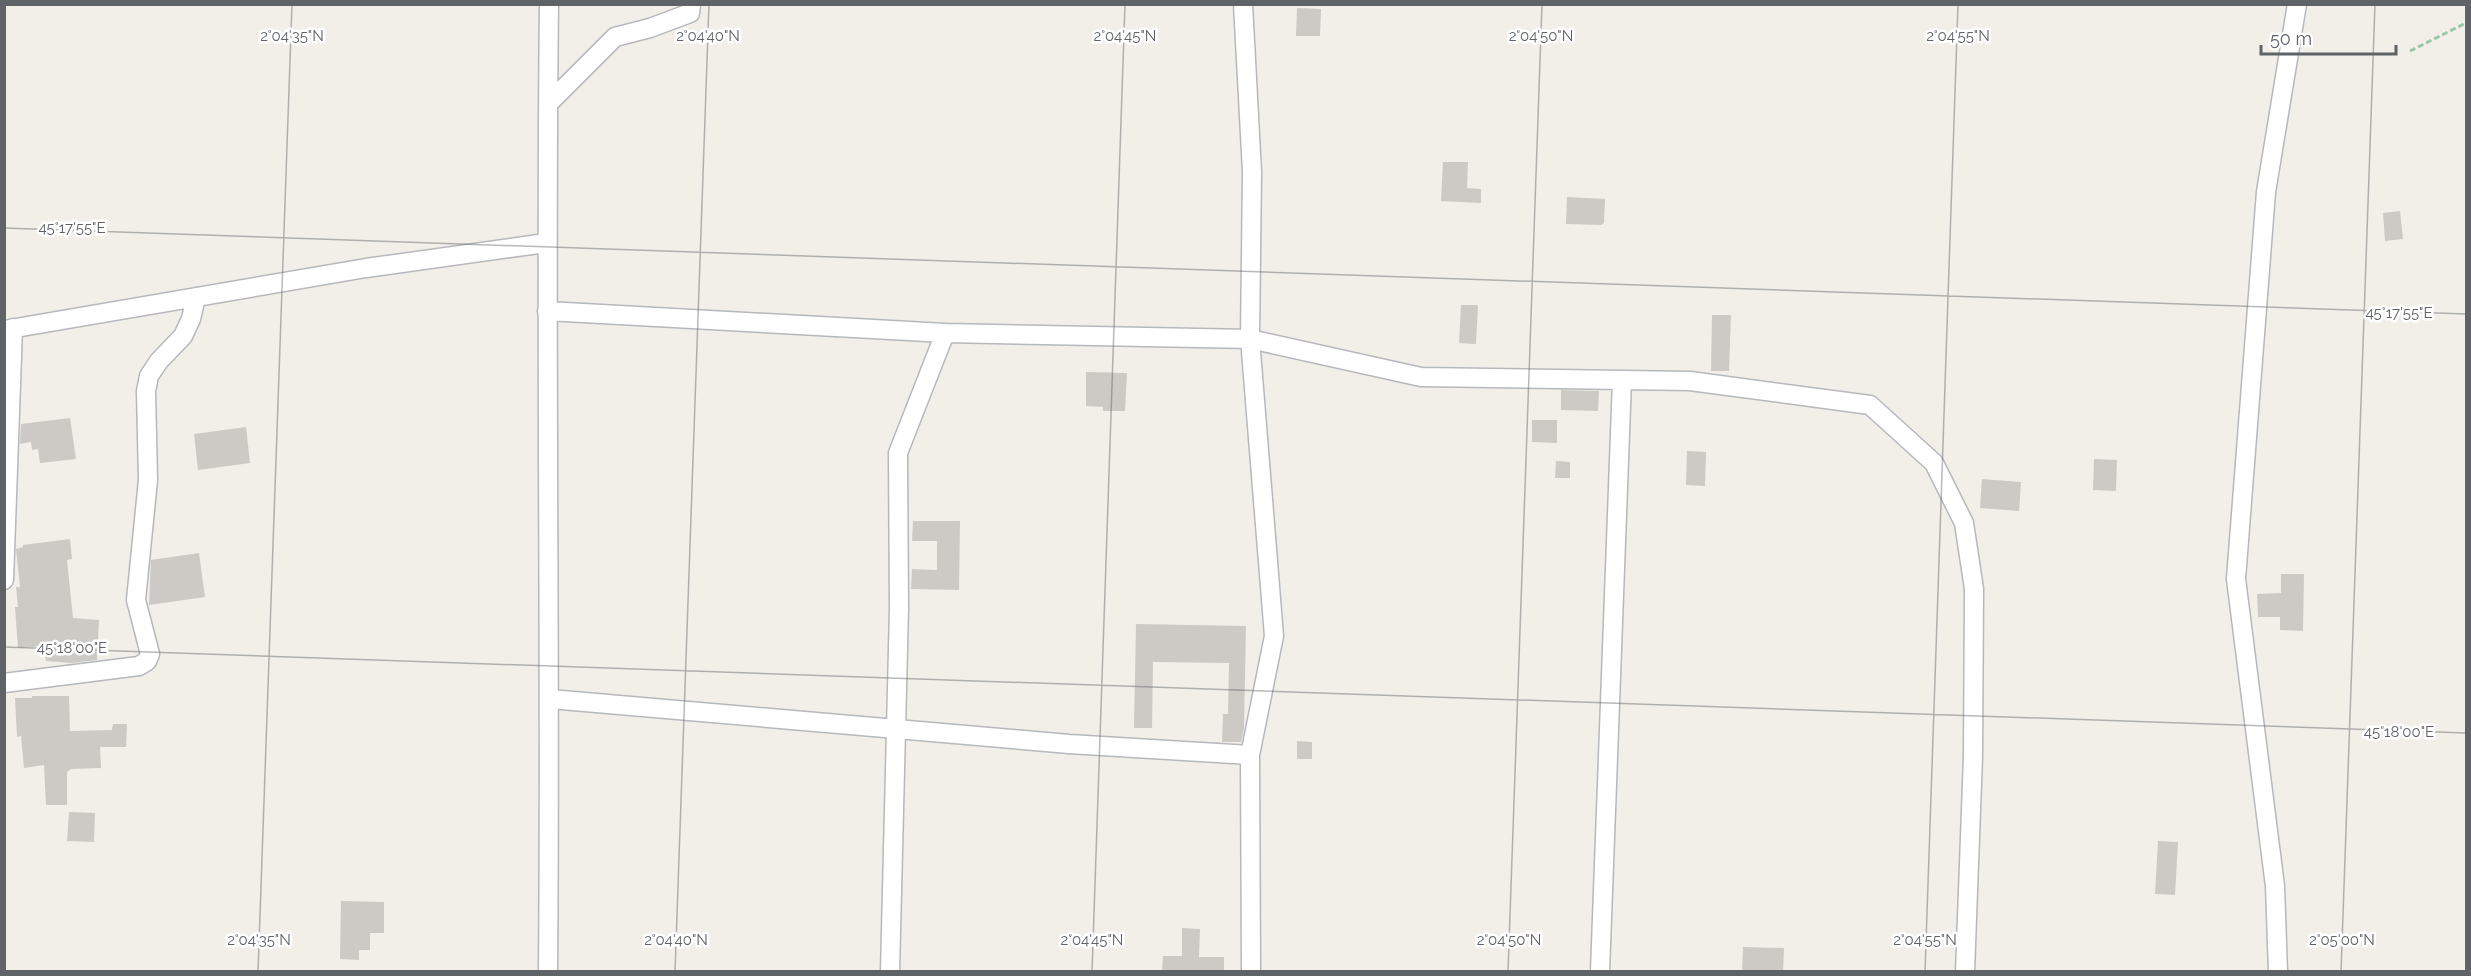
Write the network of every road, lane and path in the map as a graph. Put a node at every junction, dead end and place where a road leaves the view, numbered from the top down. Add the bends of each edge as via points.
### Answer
1 (549, 4) edge
2 (691, 4) edge
3 (1243, 4) edge
4 (2297, 4) edge
5 (2466, 22) edge
6 (2410, 51) dead end
7 (548, 104) junction
8 (546, 243) junction
9 (196, 297) junction
10 (547, 311) junction
11 (9, 329) edge
12 (945, 333) junction
13 (1251, 339) junction
14 (1622, 380) junction
15 (4, 580) edge
16 (4, 683) edge
17 (550, 699) junction
18 (894, 729) junction
19 (1250, 755) junction
20 (548, 972) edge
21 (890, 972) edge
22 (1251, 972) edge
23 (1600, 972) edge
24 (1965, 972) edge
25 (2278, 972) edge

1 - 7 street
2 - 7 street via 690,14 615,37
3 - 13 street via 1251,172
4 - 25 street via 2266,192 2236,579 2275,886
5 - 6 path
7 - 8 street
8 - 9 street
8 - 10 street
9 - 11 street
9 - 16 street via 183,336 159,361 149,376 146,391 148,480 136,600 150,654 147,661 139,666
10 - 12 street
10 - 17 street
11 - 15 street
12 - 13 street
12 - 18 street via 898,453
13 - 14 street via 1421,377
13 - 19 street via 1274,636
14 - 23 street
14 - 24 street via 1690,381 1870,405 1934,463 1964,523 1974,589
17 - 18 street
17 - 20 street
18 - 19 street
18 - 21 street
19 - 22 street

